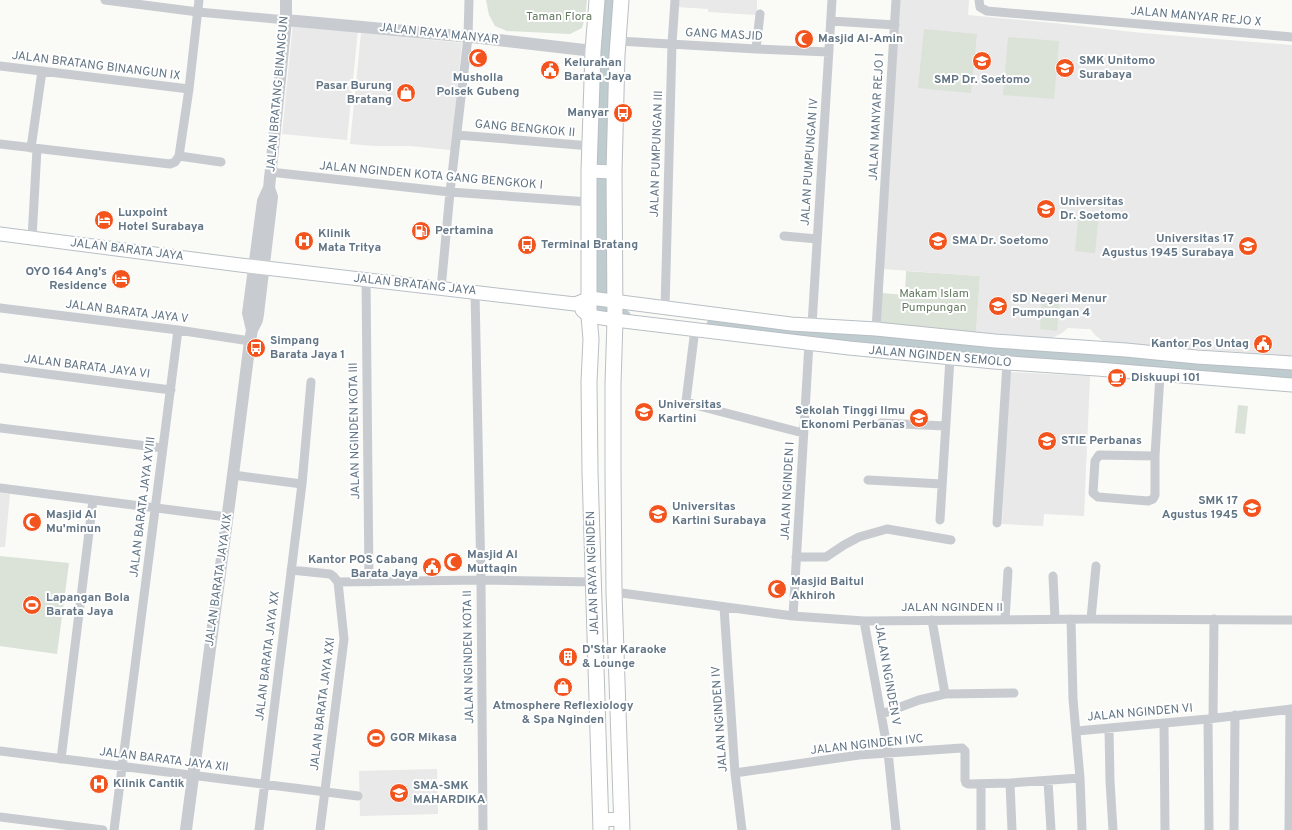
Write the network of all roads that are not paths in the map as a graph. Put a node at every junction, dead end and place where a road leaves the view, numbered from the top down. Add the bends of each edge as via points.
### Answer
1 (105, 0) edge
2 (199, 0) edge
3 (286, 0) edge
4 (469, 0) edge
5 (597, 0) edge
6 (621, 0) edge
7 (675, 0) edge
8 (832, 0) edge
9 (896, 0) edge
10 (979, 4) edge
11 (198, 12) junction
12 (760, 14) dead end
13 (286, 20) junction
14 (831, 21) junction
15 (895, 25) junction
16 (468, 37) junction
17 (1292, 37) edge
18 (618, 41) junction
19 (672, 44) junction
20 (593, 50) junction
21 (756, 50) junction
22 (829, 52) junction
23 (0, 66) edge
24 (42, 72) junction
25 (189, 89) junction
26 (457, 135) junction
27 (0, 144) edge
28 (591, 146) junction
29 (34, 148) junction
30 (179, 156) junction
31 (221, 162) dead end
32 (270, 172) junction
33 (601, 172) junction
34 (450, 192) junction
35 (589, 202) junction
36 (0, 234) edge
37 (784, 236) dead end
38 (32, 238) junction
39 (817, 239) junction
40 (260, 267) junction
41 (366, 280) junction
42 (441, 289) junction
43 (475, 292) junction
44 (575, 304) junction
45 (609, 307) junction
46 (0, 308) edge
47 (665, 309) junction
48 (589, 316) junction
49 (812, 325) junction
50 (695, 329) junction
51 (876, 329) junction
52 (178, 330) junction
53 (251, 335) junction
54 (849, 338) junction
55 (808, 346) junction
56 (950, 358) junction
57 (1124, 361) junction
58 (1292, 362) edge
59 (1007, 363) junction
60 (0, 368) edge
61 (1262, 372) junction
62 (1160, 375) junction
63 (311, 382) dead end
64 (1292, 385) edge
65 (171, 390) junction
66 (881, 423) dead end
67 (945, 426) junction
68 (0, 428) edge
69 (803, 433) junction
70 (163, 448) junction
71 (1154, 456) junction
72 (590, 472) junction
73 (613, 472) junction
74 (233, 475) junction
75 (868, 480) dead end
76 (302, 484) junction
77 (942, 484) junction
78 (0, 488) edge
79 (93, 500) junction
80 (156, 508) junction
81 (227, 518) junction
82 (940, 520) dead end
83 (997, 523) dead end
84 (951, 540) dead end
85 (796, 557) junction
86 (1096, 566) dead end
87 (291, 570) junction
88 (1008, 571) dead end
89 (1054, 576) dead end
90 (481, 580) junction
91 (338, 582) junction
92 (369, 582) junction
93 (593, 582) junction
94 (614, 592) junction
95 (724, 607) junction
96 (793, 616) junction
97 (1055, 619) junction
98 (1071, 619) junction
99 (1091, 619) junction
100 (1214, 619) junction
101 (932, 620) junction
102 (1005, 620) junction
103 (1292, 620) edge
104 (864, 621) junction
105 (1014, 693) dead end
106 (945, 694) junction
107 (1291, 709) edge
108 (882, 714) junction
109 (1235, 715) junction
110 (1210, 719) junction
111 (1164, 723) junction
112 (1109, 729) junction
113 (1077, 731) junction
114 (0, 751) edge
115 (888, 752) junction
116 (61, 759) junction
117 (122, 767) junction
118 (735, 773) junction
119 (193, 776) junction
120 (1080, 778) junction
121 (1048, 781) junction
122 (1010, 783) junction
123 (265, 785) junction
124 (981, 785) junction
125 (325, 792) junction
126 (358, 796) dead end
127 (0, 817) edge
128 (601, 825) edge
129 (621, 825) edge
130 (103, 830) edge
131 (114, 830) edge
132 (186, 830) edge
133 (259, 830) edge
134 (320, 830) edge
135 (483, 830) edge
136 (742, 830) edge
137 (896, 830) edge
138 (981, 830) edge
139 (1012, 830) edge
140 (1051, 830) edge
141 (1082, 830) edge
142 (1112, 830) edge
143 (1165, 830) edge
144 (1209, 830) edge
145 (1234, 830) edge
146 (1288, 830) edge

1 - 11 street
2 - 11 street
3 - 13 street, JALAN BRATANG BINANGUN
4 - 16 street
5 - 20 main road
6 - 18 main road
7 - 19 street, JALAN PUMPUNGAN III
8 - 14 street, JALAN PUMPUNGAN IV
9 - 15 street, JALAN MANYAR REJO I
10 - 17 street, JALAN MANYAR REJO X via 987,11
11 - 13 street
11 - 25 street
12 - 21 street
13 - 16 street, JALAN RAYA MANYAR
13 - 32 street, JALAN BRATANG BINANGUN
14 - 15 street
14 - 22 street, JALAN PUMPUNGAN IV
15 - 51 street, JALAN MANYAR REJO I
16 - 20 street, JALAN RAYA MANYAR
16 - 26 street
18 - 19 street, GANG MASJID
18 - 33 main road
19 - 21 street, GANG MASJID
19 - 47 street, JALAN PUMPUNGAN III
20 - 28 main road
21 - 22 street, GANG MASJID
22 - 39 street, JALAN PUMPUNGAN IV
23 - 24 street, JALAN BRATANG BINANGUN IX
24 - 25 street, JALAN BRATANG BINANGUN IX
24 - 29 street
25 - 30 street
26 - 28 street, GANG BENGKOK II
26 - 34 street
27 - 29 street
28 - 33 main road
29 - 30 street via 170,164
29 - 38 street
30 - 31 street
32 - 34 street, JALAN NGINDEN KOTA GANG BENGKOK I
32 - 40 street, JALAN BRATANG BINANGUN via 269,188 272,197
33 - 35 main road
33 - 45 main road
34 - 35 street, JALAN NGINDEN KOTA GANG BENGKOK I
34 - 42 street
35 - 45 main road
36 - 38 main road, JALAN BARATA JAYA
37 - 39 street
38 - 40 main road, JALAN BARATA JAYA
39 - 49 street, JALAN PUMPUNGAN IV
40 - 41 main road, JALAN BRATANG JAYA
40 - 53 street, JALAN BRATANG BINANGUN via 258,314
41 - 42 main road, JALAN BRATANG JAYA
41 - 92 street, JALAN NGINDEN KOTA III
42 - 43 main road, JALAN BRATANG JAYA
43 - 44 main road, JALAN BRATANG JAYA
43 - 90 street, JALAN NGINDEN KOTA II
44 - 45 main road, JALAN BRATANG JAYA
44 - 48 main road
45 - 47 main road, JALAN NGINDEN SEMOLO
45 - 48 main road
45 - 48 main road, JALAN NGINDEN SEMOLO
45 - 50 main road, JALAN NGINDEN SEMOLO
45 - 73 main road, JALAN RAYA NGINDEN
46 - 52 street, JALAN BARATA JAYA V
47 - 49 main road, JALAN NGINDEN SEMOLO
48 - 72 main road, JALAN RAYA NGINDEN
49 - 54 main road, JALAN NGINDEN SEMOLO
50 - 55 main road, JALAN NGINDEN SEMOLO
50 - 69 street via 686,401
51 - 54 main road, JALAN NGINDEN SEMOLO
51 - 57 main road, JALAN NGINDEN SEMOLO
52 - 53 street, JALAN BARATA JAYA V
52 - 65 street, JALAN BARATA JAYA XVIII
53 - 74 street, JALAN BARATA JAYA XIX
54 - 55 main road, JALAN NGINDEN SEMOLO
54 - 56 main road, JALAN NGINDEN SEMOLO
55 - 69 street, JALAN NGINDEN I
56 - 59 main road, JALAN NGINDEN SEMOLO
56 - 67 street
57 - 59 main road, JALAN NGINDEN SEMOLO
57 - 61 main road, JALAN NGINDEN SEMOLO via 1197,357
57 - 62 main road, JALAN NGINDEN SEMOLO
58 - 61 main road, JALAN NGINDEN SEMOLO
59 - 83 street
60 - 65 street, JALAN BARATA JAYA VI
61 - 62 main road, JALAN NGINDEN SEMOLO
61 - 64 main road, JALAN NGINDEN SEMOLO
62 - 71 street
63 - 76 street, JALAN BARATA JAYA XX
65 - 70 street, JALAN BARATA JAYA XVIII
66 - 67 street
67 - 77 street
68 - 70 street
69 - 85 street, JALAN NGINDEN I
70 - 80 street, JALAN BARATA JAYA XVIII
71 - 71 street via 1153,499 1148,501 1098,497 1093,493 1097,456
72 - 73 main road
72 - 93 main road, JALAN RAYA NGINDEN
73 - 94 main road, JALAN RAYA NGINDEN
74 - 76 street
74 - 81 street, JALAN BARATA JAYA XIX
75 - 77 street
76 - 87 street, JALAN BARATA JAYA XX
77 - 82 street
78 - 79 street
79 - 80 street
79 - 116 street
80 - 81 street
80 - 117 street, JALAN BARATA JAYA XVIII
81 - 119 street, JALAN BARATA JAYA XIX
84 - 85 street via 887,529 860,537 826,557
85 - 96 street, JALAN NGINDEN I
86 - 99 street
87 - 91 street via 330,574
87 - 123 street, JALAN BARATA JAYA XX
88 - 102 street
89 - 97 street
90 - 92 street
90 - 93 street
90 - 135 street, JALAN NGINDEN KOTA II
91 - 92 street
91 - 125 street, JALAN BARATA JAYA XXI via 344,639
93 - 128 main road, JALAN RAYA NGINDEN
94 - 95 street, JALAN NGINDEN II
94 - 129 main road, JALAN RAYA NGINDEN
95 - 96 street, JALAN NGINDEN II
95 - 118 street, JALAN NGINDEN IV
96 - 104 street, JALAN NGINDEN II
97 - 98 street, JALAN NGINDEN II
97 - 102 street, JALAN NGINDEN II
98 - 99 street, JALAN NGINDEN II
98 - 113 street, JALAN NGINDEN VI via 1073,699
99 - 100 street, JALAN NGINDEN II
100 - 103 street, JALAN NGINDEN II
100 - 110 street
101 - 102 street, JALAN NGINDEN II
101 - 104 street, JALAN NGINDEN II
101 - 106 street
104 - 108 street, JALAN NGINDEN V
105 - 106 street
106 - 108 street via 918,700
107 - 109 street, JALAN NGINDEN VI
107 - 146 street
108 - 115 street, JALAN NGINDEN V
109 - 110 street, JALAN NGINDEN VI
109 - 145 street
110 - 111 street, JALAN NGINDEN VI
110 - 144 street
111 - 112 street, JALAN NGINDEN VI
111 - 143 street
112 - 113 street, JALAN NGINDEN VI
112 - 142 street
113 - 120 street
114 - 116 street, JALAN BARATA JAYA XII
115 - 118 street, JALAN NGINDEN IVC
115 - 124 street, JALAN NGINDEN IVC via 964,748 966,783
115 - 137 street, JALAN NGINDEN V
116 - 117 street, JALAN BARATA JAYA XII
117 - 119 street, JALAN BARATA JAYA XII
117 - 131 street, JALAN BARATA JAYA XVIII
118 - 136 street, JALAN NGINDEN IV
119 - 123 street, JALAN BARATA JAYA XII
119 - 132 street, JALAN BARATA JAYA XIX
120 - 121 street
120 - 141 street
121 - 122 street
121 - 140 street
122 - 124 street
122 - 139 street
123 - 125 street, JALAN BARATA JAYA XII
123 - 133 street, JALAN BARATA JAYA XX
124 - 138 street
125 - 126 street, JALAN BARATA JAYA XII
125 - 134 street, JALAN BARATA JAYA XXI
127 - 130 street
128 - 129 main road

